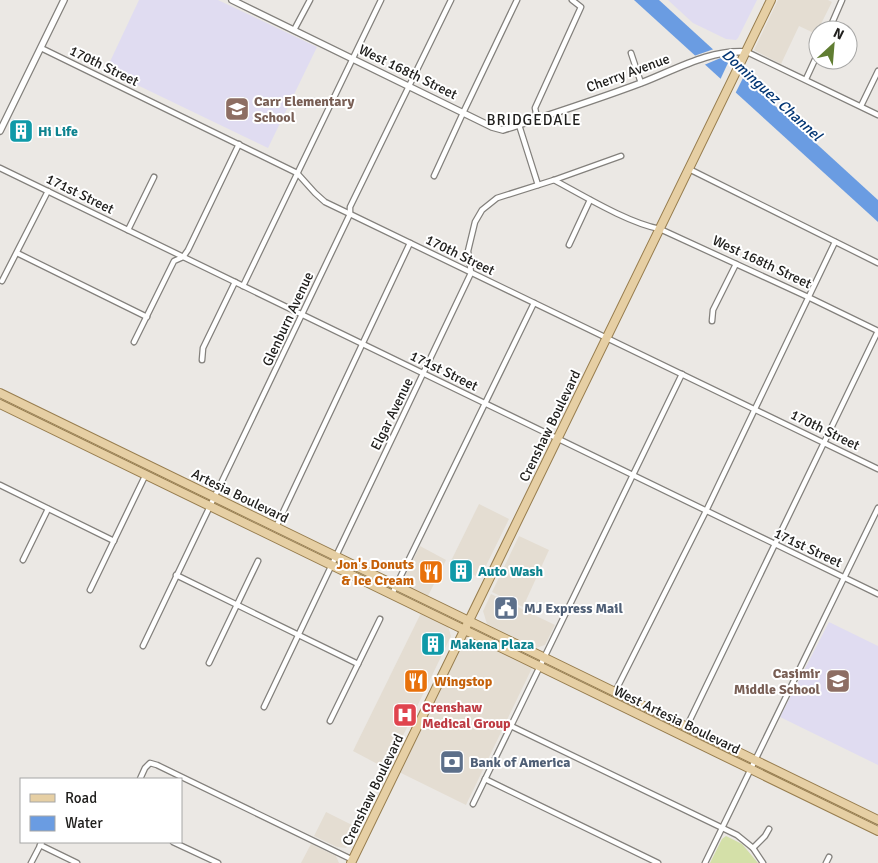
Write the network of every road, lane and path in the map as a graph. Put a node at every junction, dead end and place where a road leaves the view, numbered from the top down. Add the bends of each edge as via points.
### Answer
1 (64, 0) edge
2 (310, 0) edge
3 (381, 0) edge
4 (451, 0) edge
5 (517, 0) edge
6 (572, 0) edge
7 (771, 0) edge
8 (842, 0) edge
9 (236, 1) edge
10 (833, 20) edge
11 (294, 30) junction
12 (41, 48) junction
13 (747, 52) junction
14 (631, 53) dead end
15 (352, 59) junction
16 (810, 70) edge
17 (878, 71) edge
18 (806, 79) junction
19 (641, 83) junction
20 (410, 87) junction
21 (861, 106) junction
22 (462, 113) junction
23 (878, 115) edge
24 (537, 118) junction
25 (519, 125) junction
26 (0, 131) edge
27 (239, 144) junction
28 (621, 156) dead end
29 (0, 168) edge
30 (689, 168) junction
31 (297, 173) junction
32 (434, 176) dead end
33 (154, 177) dead end
34 (554, 180) junction
35 (538, 185) junction
36 (48, 191) junction
37 (590, 200) junction
38 (350, 214) junction
39 (660, 228) junction
40 (128, 230) junction
41 (834, 242) junction
42 (410, 243) junction
43 (569, 244) dead end
44 (17, 253) junction
45 (183, 257) junction
46 (878, 263) edge
47 (736, 264) junction
48 (471, 273) junction
49 (2, 281) dead end
50 (235, 282) junction
51 (243, 286) junction
52 (808, 297) junction
53 (534, 303) junction
54 (303, 315) junction
55 (147, 317) junction
56 (712, 320) dead end
57 (878, 331) edge
58 (607, 338) junction
59 (134, 342) dead end
60 (363, 344) junction
61 (202, 360) dead end
62 (424, 374) junction
63 (682, 374) junction
64 (0, 393) edge
65 (485, 403) junction
66 (0, 404) edge
67 (754, 409) junction
68 (558, 439) junction
69 (825, 442) junction
70 (878, 468) edge
71 (146, 474) junction
72 (634, 476) junction
73 (0, 485) edge
74 (215, 498) junction
75 (211, 506) junction
76 (878, 508) edge
77 (48, 509) junction
78 (706, 511) junction
79 (276, 527) junction
80 (114, 541) junction
81 (774, 544) junction
82 (336, 556) junction
83 (23, 560) dead end
84 (258, 561) dead end
85 (332, 565) junction
86 (176, 576) junction
87 (844, 578) junction
88 (396, 585) junction
89 (90, 590) dead end
90 (392, 594) junction
91 (878, 594) edge
92 (237, 605) junction
93 (380, 619) dead end
94 (469, 621) junction
95 (464, 630) junction
96 (299, 635) junction
97 (143, 646) dead end
98 (544, 657) junction
99 (209, 663) dead end
100 (358, 664) junction
101 (539, 667) junction
102 (615, 692) junction
103 (264, 706) dead end
104 (330, 721) dead end
105 (511, 726) junction
106 (687, 726) junction
107 (756, 760) junction
108 (751, 770) junction
109 (140, 778) edge
110 (485, 779) junction
111 (473, 804) dead end
112 (878, 820) edge
113 (722, 828) junction
114 (769, 829) dead end
115 (878, 832) edge
116 (41, 843) edge
117 (175, 843) edge
118 (753, 848) junction
119 (829, 857) dead end
120 (352, 862) edge
121 (31, 863) edge
122 (77, 863) edge
123 (218, 863) edge
124 (658, 863) edge
125 (705, 863) edge
126 (763, 863) edge
127 (826, 863) edge

1 - 12 street
2 - 11 street
3 - 15 street
4 - 20 street, Glenburn Avenue
5 - 22 street
6 - 24 street via 581,7 534,108
7 - 13 main road, Crenshaw Boulevard
8 - 10 street
9 - 11 street, West 168th Street
11 - 15 street, West 168th Street
12 - 26 street
12 - 27 street, 170th Street
13 - 18 street
13 - 19 street, Cherry Avenue via 736,51 698,60
13 - 30 main road, Crenshaw Boulevard
14 - 19 street
15 - 20 street, West 168th Street
15 - 31 street
16 - 18 street
17 - 21 street
18 - 21 street
19 - 24 street, Cherry Avenue
20 - 22 street, West 168th Street
20 - 38 street, Glenburn Avenue via 350,207
21 - 23 street
22 - 25 street, West 168th Street via 503,130
22 - 32 street
24 - 25 street, Cherry Avenue
25 - 35 street
27 - 31 street, 170th Street
27 - 45 street
28 - 34 street
29 - 36 street, 171st Street
30 - 39 main road, Crenshaw Boulevard
30 - 41 street
31 - 38 street, 170th Street via 325,202
31 - 51 street
33 - 40 street
34 - 35 street
34 - 37 street, West 168th Street
35 - 48 street via 497,198 482,210 475,222 468,251
36 - 40 street, 171st Street
36 - 44 street
37 - 39 street, West 168th Street via 646,226
37 - 43 street
38 - 42 street, 170th Street
38 - 54 street, Glenburn Avenue
39 - 47 street, West 168th Street
39 - 58 main road, Crenshaw Boulevard
40 - 45 street, 171st Street
41 - 46 street
41 - 52 street
42 - 48 street, 170th Street
42 - 60 street
44 - 49 street
44 - 55 street
45 - 50 street, 171st Street
45 - 55 street via 174,261
47 - 52 street, West 168th Street
47 - 56 street via 713,310
48 - 53 street, 170th Street
48 - 62 street, Elgar Avenue
50 - 51 street, 171st Street
50 - 61 street via 203,348
51 - 54 street, 171st Street
52 - 57 street, West 168th Street
52 - 67 street
53 - 58 street, 170th Street
53 - 65 street
54 - 60 street, 171st Street
54 - 74 street, Glenburn Avenue
55 - 59 street
57 - 69 street
58 - 63 street, 170th Street
58 - 68 main road, Crenshaw Boulevard
60 - 62 street, 171st Street
60 - 79 street
62 - 65 street, 171st Street
62 - 82 street, Elgar Avenue
63 - 67 street, 170th Street
63 - 72 street
64 - 74 main road, Artesia Boulevard
65 - 68 street, 171st Street
65 - 88 street
66 - 71 main road, Artesia Boulevard
67 - 69 street, 170th Street
67 - 78 street
68 - 72 street, 171st Street
68 - 94 main road, Crenshaw Boulevard
69 - 70 street, 170th Street
69 - 81 street
71 - 75 main road, Artesia Boulevard
71 - 80 street
72 - 78 street, 171st Street
72 - 98 street
73 - 77 street
74 - 75 street, Glenburn Avenue
74 - 79 main road, Artesia Boulevard
75 - 85 main road, Artesia Boulevard
75 - 86 street, Glenburn Avenue
76 - 87 street
77 - 80 street
77 - 83 street
78 - 81 street, 171st Street
78 - 102 street
79 - 82 main road, Artesia Boulevard
80 - 89 street
81 - 87 street, 171st Street
81 - 106 street
82 - 85 street, Elgar Avenue
82 - 88 main road, Artesia Boulevard
84 - 92 street
85 - 90 main road, Artesia Boulevard
85 - 96 street, Elgar Avenue
86 - 92 street
86 - 97 street, Glenburn Avenue
87 - 91 street, 171st Street
87 - 107 street
88 - 90 street
88 - 94 main road, Artesia Boulevard
90 - 95 main road, Artesia Boulevard
92 - 96 street
92 - 99 street
93 - 100 street
94 - 95 main road, Crenshaw Boulevard
94 - 98 main road, West Artesia Boulevard
95 - 101 main road, West Artesia Boulevard
95 - 120 main road, Crenshaw Boulevard
96 - 100 street
96 - 103 street, Elgar Avenue
98 - 101 street
98 - 102 main road, West Artesia Boulevard
100 - 104 street
101 - 105 street
101 - 108 main road, West Artesia Boulevard
102 - 106 main road, West Artesia Boulevard
105 - 110 street
105 - 113 street
106 - 107 main road, West Artesia Boulevard
107 - 108 street
107 - 112 main road, West Artesia Boulevard
108 - 113 street
108 - 115 main road, West Artesia Boulevard
109 - 120 street via 150,764 158,765
110 - 111 street
110 - 124 street
113 - 118 street
113 - 125 street
114 - 118 street
116 - 121 street
116 - 122 street
117 - 123 street
118 - 126 street
119 - 127 street

